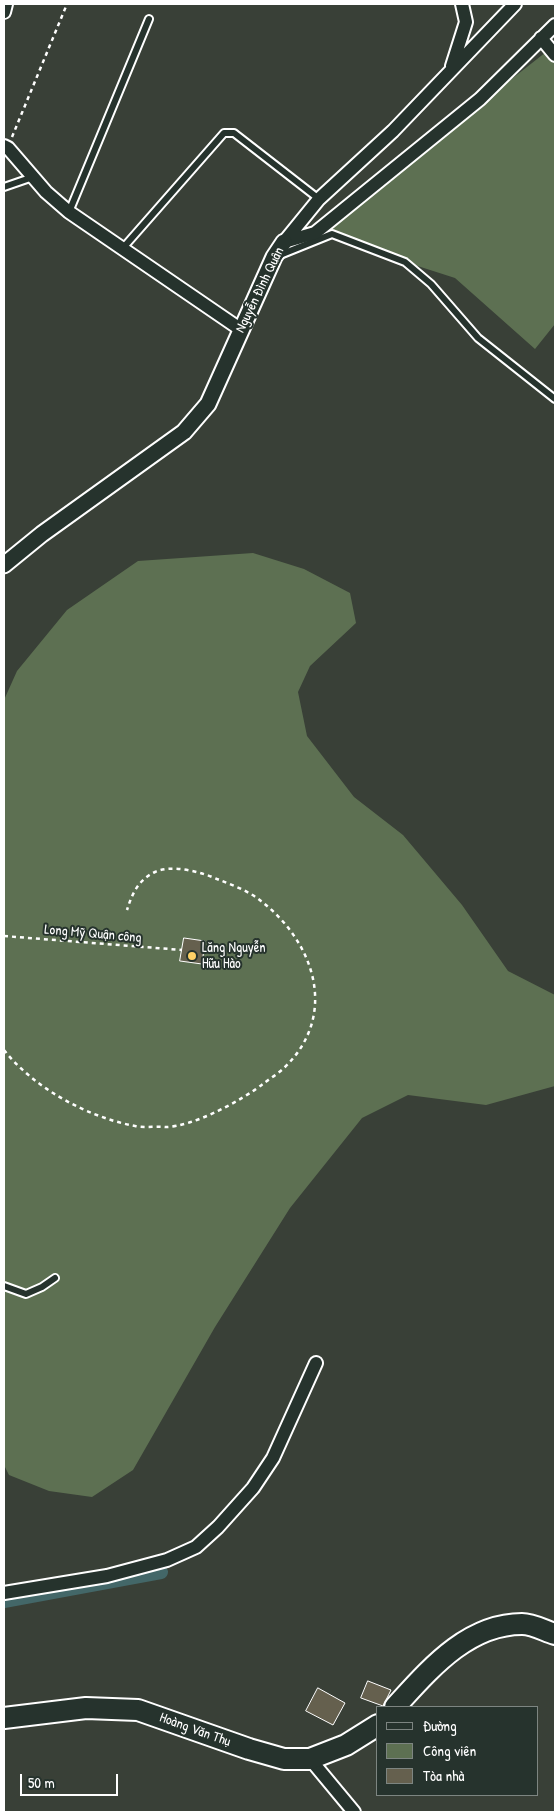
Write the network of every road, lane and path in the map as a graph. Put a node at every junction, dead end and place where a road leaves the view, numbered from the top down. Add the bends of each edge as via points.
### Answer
1 (6, 4) edge
2 (67, 4) edge
3 (462, 4) edge
4 (515, 4) edge
5 (4, 12) edge
6 (149, 19) dead end
7 (555, 25) edge
8 (541, 38) junction
9 (555, 55) edge
10 (451, 68) junction
11 (6, 147) edge
12 (33, 177) junction
13 (4, 187) edge
14 (319, 199) junction
15 (69, 212) junction
16 (284, 242) junction
17 (123, 248) junction
18 (274, 257) junction
19 (240, 329) junction
20 (555, 399) edge
21 (4, 565) edge
22 (127, 910) dead end
23 (4, 936) edge
24 (182, 950) dead end
25 (4, 1050) edge
26 (55, 1278) dead end
27 (4, 1286) edge
28 (316, 1363) dead end
29 (4, 1593) edge
30 (555, 1634) edge
31 (396, 1706) edge
32 (4, 1718) edge
33 (376, 1726) edge
34 (310, 1759) junction
35 (354, 1812) edge

1 - 5 street
2 - 11 path
3 - 10 street via 466,22
4 - 10 street, Nguyễn Đình Quân
6 - 15 lane
7 - 8 street
8 - 9 street
8 - 16 street via 480,99 315,232
10 - 14 street, Nguyễn Đình Quân via 393,131
11 - 12 street
12 - 13 lane
12 - 15 street
14 - 16 street, Nguyễn Đình Quân
14 - 17 lane via 234,133 224,134
15 - 17 street
16 - 18 street, Nguyễn Đình Quân
17 - 19 street
18 - 19 street, Nguyễn Đình Quân
18 - 20 lane via 332,234 405,262 432,284 478,338
19 - 21 street, Nguyễn Đình Quân via 208,404 184,432
22 - 25 path via 134,889 155,872 182,869 234,886 260,900 279,918 297,938 308,958 316,985 315,1012 307,1036 286,1066 256,1090 216,1111 174,1127 137,1126 99,1117 55,1094 13,1062
23 - 24 path, Long Mỹ Quận công
26 - 27 lane via 26,1294
28 - 29 street via 273,1458 253,1488 196,1547 167,1560 107,1576
30 - 31 main road via 524,1624 478,1633 435,1663
32 - 34 main road, Hoàng Văn Thụ via 86,1708 138,1710 284,1759
33 - 34 main road, Hoàng Văn Thụ via 346,1746
34 - 35 street

